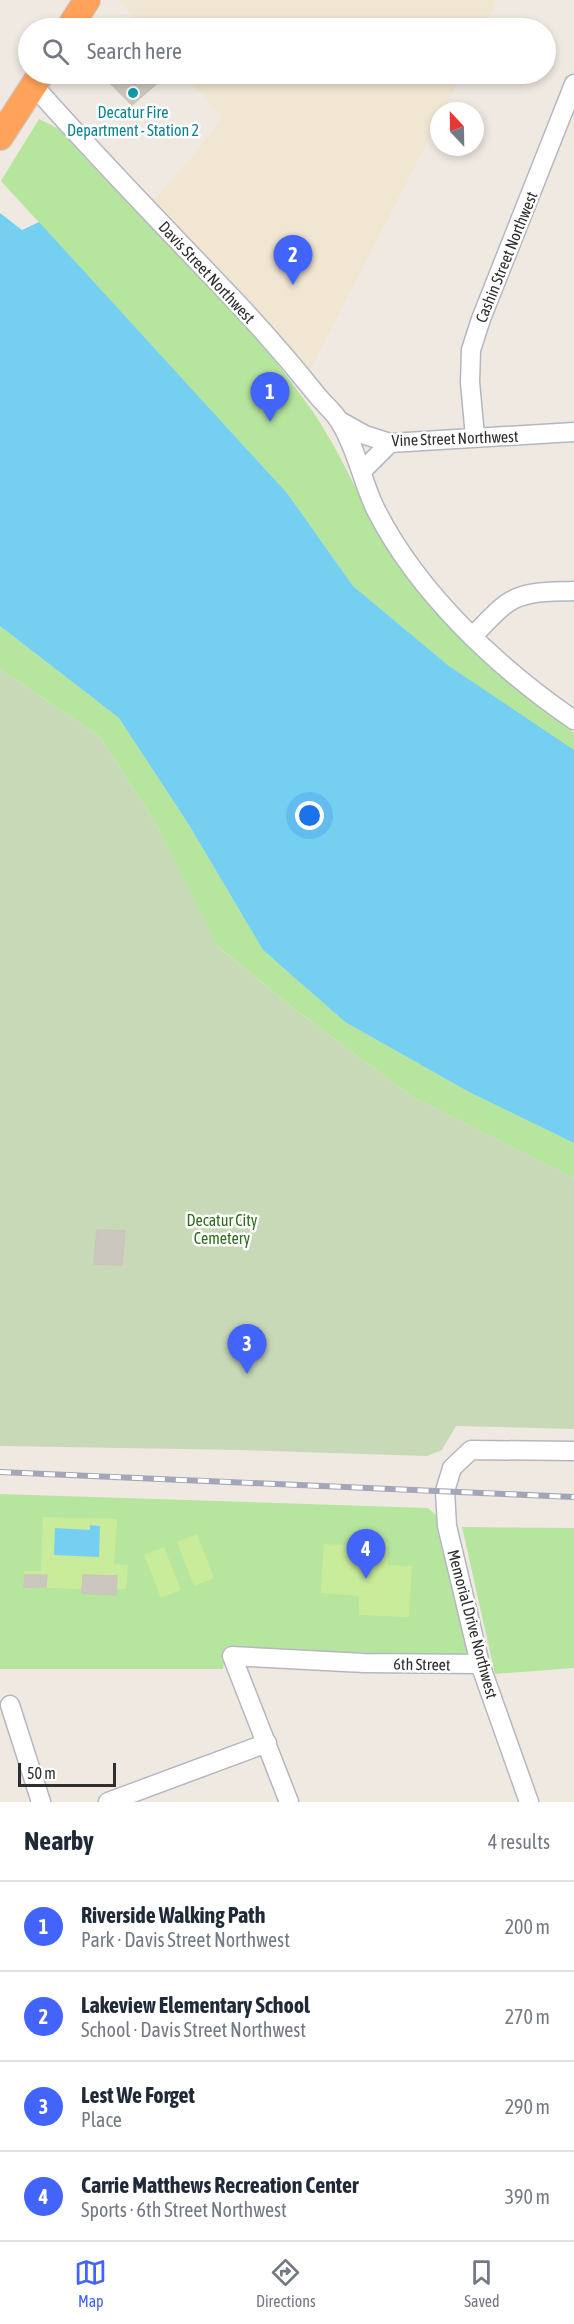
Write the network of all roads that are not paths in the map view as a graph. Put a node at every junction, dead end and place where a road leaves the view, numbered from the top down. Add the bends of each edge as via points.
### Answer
1 (87, 0) edge
2 (75, 18) edge
3 (35, 84) edge
4 (41, 84) edge
5 (574, 84) edge
6 (0, 137) edge
7 (340, 421) junction
8 (574, 432) edge
9 (475, 437) junction
10 (390, 443) junction
11 (354, 453) junction
12 (363, 470) junction
13 (574, 591) edge
14 (472, 637) junction
15 (574, 720) edge
16 (574, 1451) edge
17 (480, 1664) junction
18 (10, 1705) dead end
19 (267, 1743) junction
20 (41, 1802) edge
21 (108, 1802) edge
22 (290, 1802) edge
23 (529, 1802) edge

1 - 2 highway
3 - 6 highway
4 - 7 street, Davis Street Northwest via 89,149 266,334
5 - 9 street, Cashin Street Northwest via 471,350
7 - 10 street, Vine Street Northwest
7 - 11 street, Davis Street Northwest
8 - 9 street, Vine Street Northwest
9 - 10 street, Vine Street Northwest
10 - 11 street
10 - 12 street
11 - 12 street, Davis Street Northwest
12 - 14 street, Davis Street Northwest via 375,508 391,536
13 - 14 street via 517,598 505,604
14 - 15 street, Davis Street Northwest
16 - 17 street, Memorial Drive Northwest via 471,1450 452,1468 445,1491 447,1526
17 - 19 street, 6th Street via 232,1656
17 - 23 street, Memorial Drive Northwest
18 - 20 street
19 - 21 street
19 - 22 street

